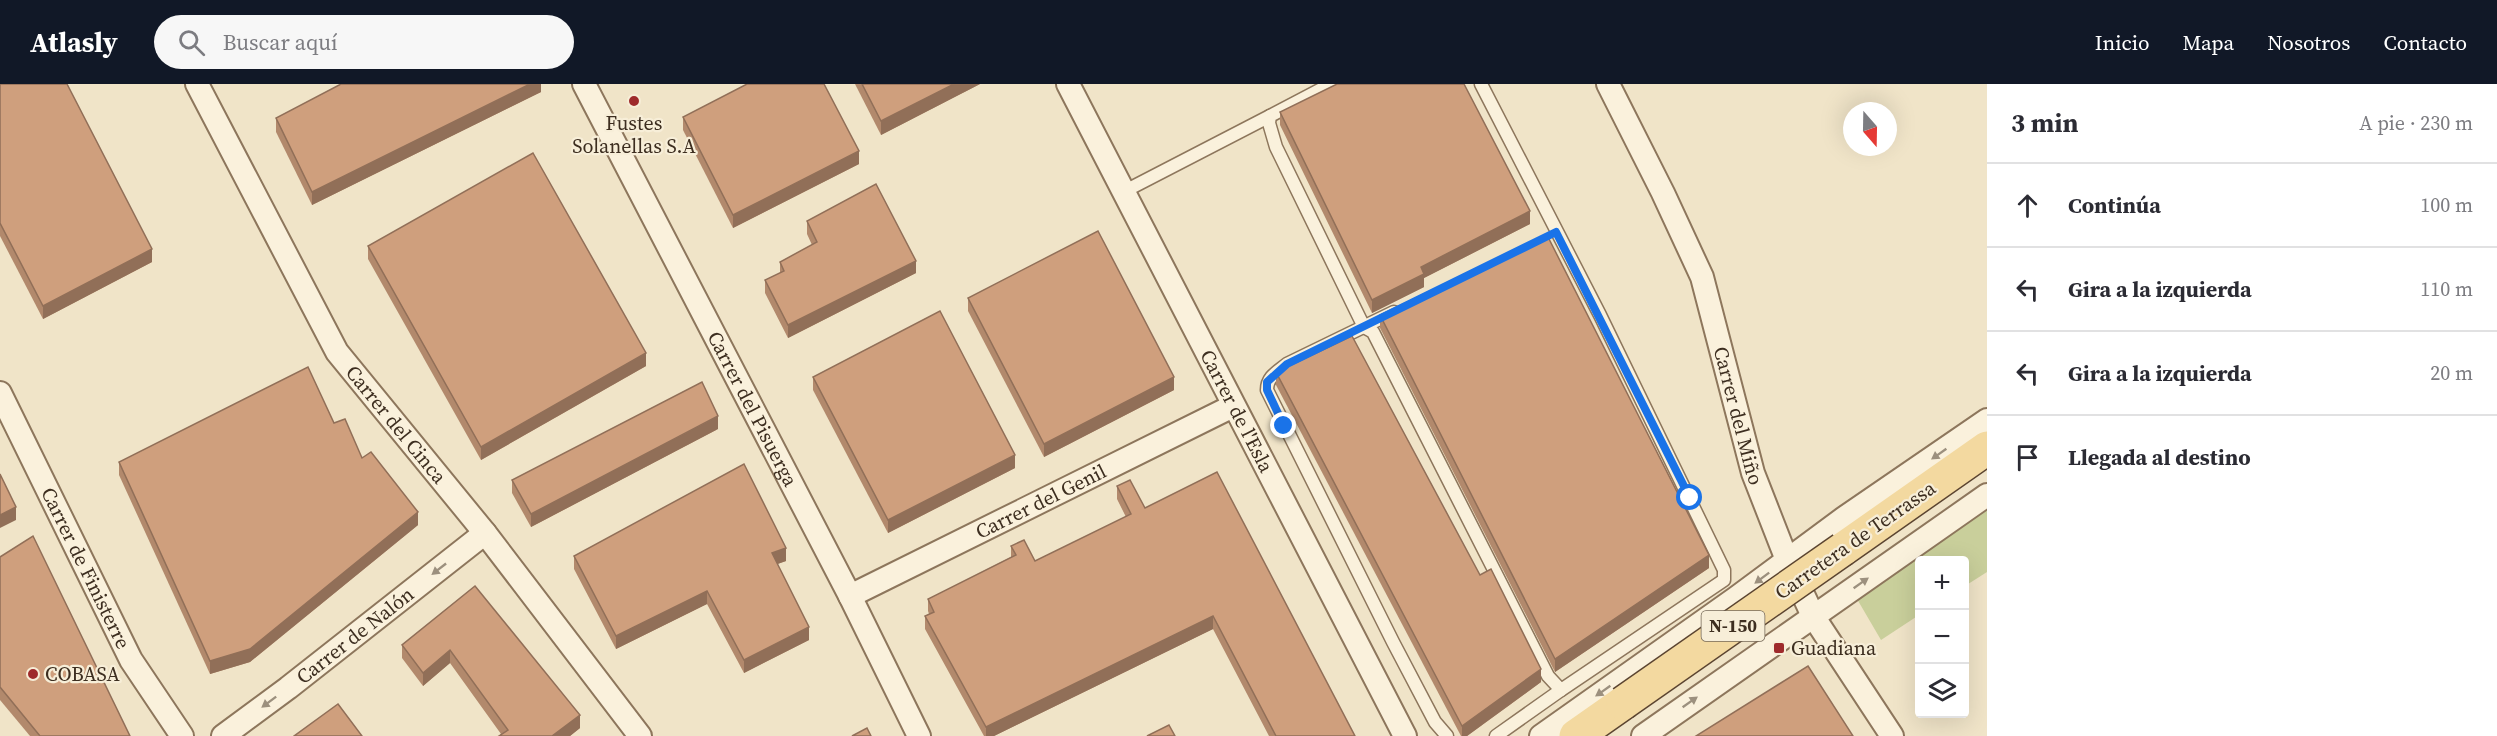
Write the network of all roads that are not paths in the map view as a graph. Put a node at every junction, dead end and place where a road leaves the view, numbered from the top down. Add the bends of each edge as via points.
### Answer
1 (197, 84) edge
2 (584, 84) edge
3 (1068, 84) edge
4 (1331, 84) edge
5 (1481, 84) edge
6 (1608, 84) edge
7 (1270, 116) junction
8 (1123, 192) junction
9 (1406, 306) edge
10 (1364, 327) junction
11 (0, 393) edge
12 (1233, 406) junction
13 (1987, 420) edge
14 (1987, 448) edge
15 (1987, 470) edge
16 (1987, 495) edge
17 (485, 533) junction
18 (1847, 557) junction
19 (1787, 560) junction
20 (850, 596) junction
21 (1813, 616) junction
22 (1561, 690) junction
23 (1626, 723) edge
24 (182, 736) edge
25 (223, 736) edge
26 (640, 736) edge
27 (919, 736) edge
28 (1405, 736) edge
29 (1447, 736) edge
30 (1496, 736) edge
31 (1541, 736) edge
32 (1576, 736) edge
33 (1892, 736) edge

1 - 17 street, Carrer del Cinca via 337,352
2 - 20 street, Carrer del Pisuerga
3 - 8 street, Carrer de l'Esla
4 - 7 lane
5 - 22 lane via 1551,234 1600,315 1724,570 1724,580
6 - 19 street, Carrer del Miño via 1702,277 1752,472
7 - 8 lane
7 - 10 lane via 1276,147
8 - 12 street, Carrer de l'Esla
9 - 10 lane
10 - 22 lane via 1373,332 1548,676
10 - 29 lane via 1287,364 1267,382 1267,390 1403,662 1435,722
11 - 24 street, Carrer de Finisterre via 131,660
12 - 20 street, Carrer del Genil
12 - 28 street, Carrer de l'Esla
13 -> 19 street
14 - 18 main road, Carretera de Terrassa / N-150
15 - 18 main road, Carretera de Terrassa / N-150
21 -> 16 street
17 -> 25 street, Carrer de Nalón
17 - 26 street, Carrer del Cinca
18 - 23 main road, Carretera de Terrassa / N-150
19 - 21 street, Carrer del Miño
19 -> 31 street
20 - 27 street, Carrer del Pisuerga
23 -> 21 street
21 - 33 street, Carrer del Miño
22 - 30 lane
23 - 32 main road, Carretera de Terrassa / N-150

